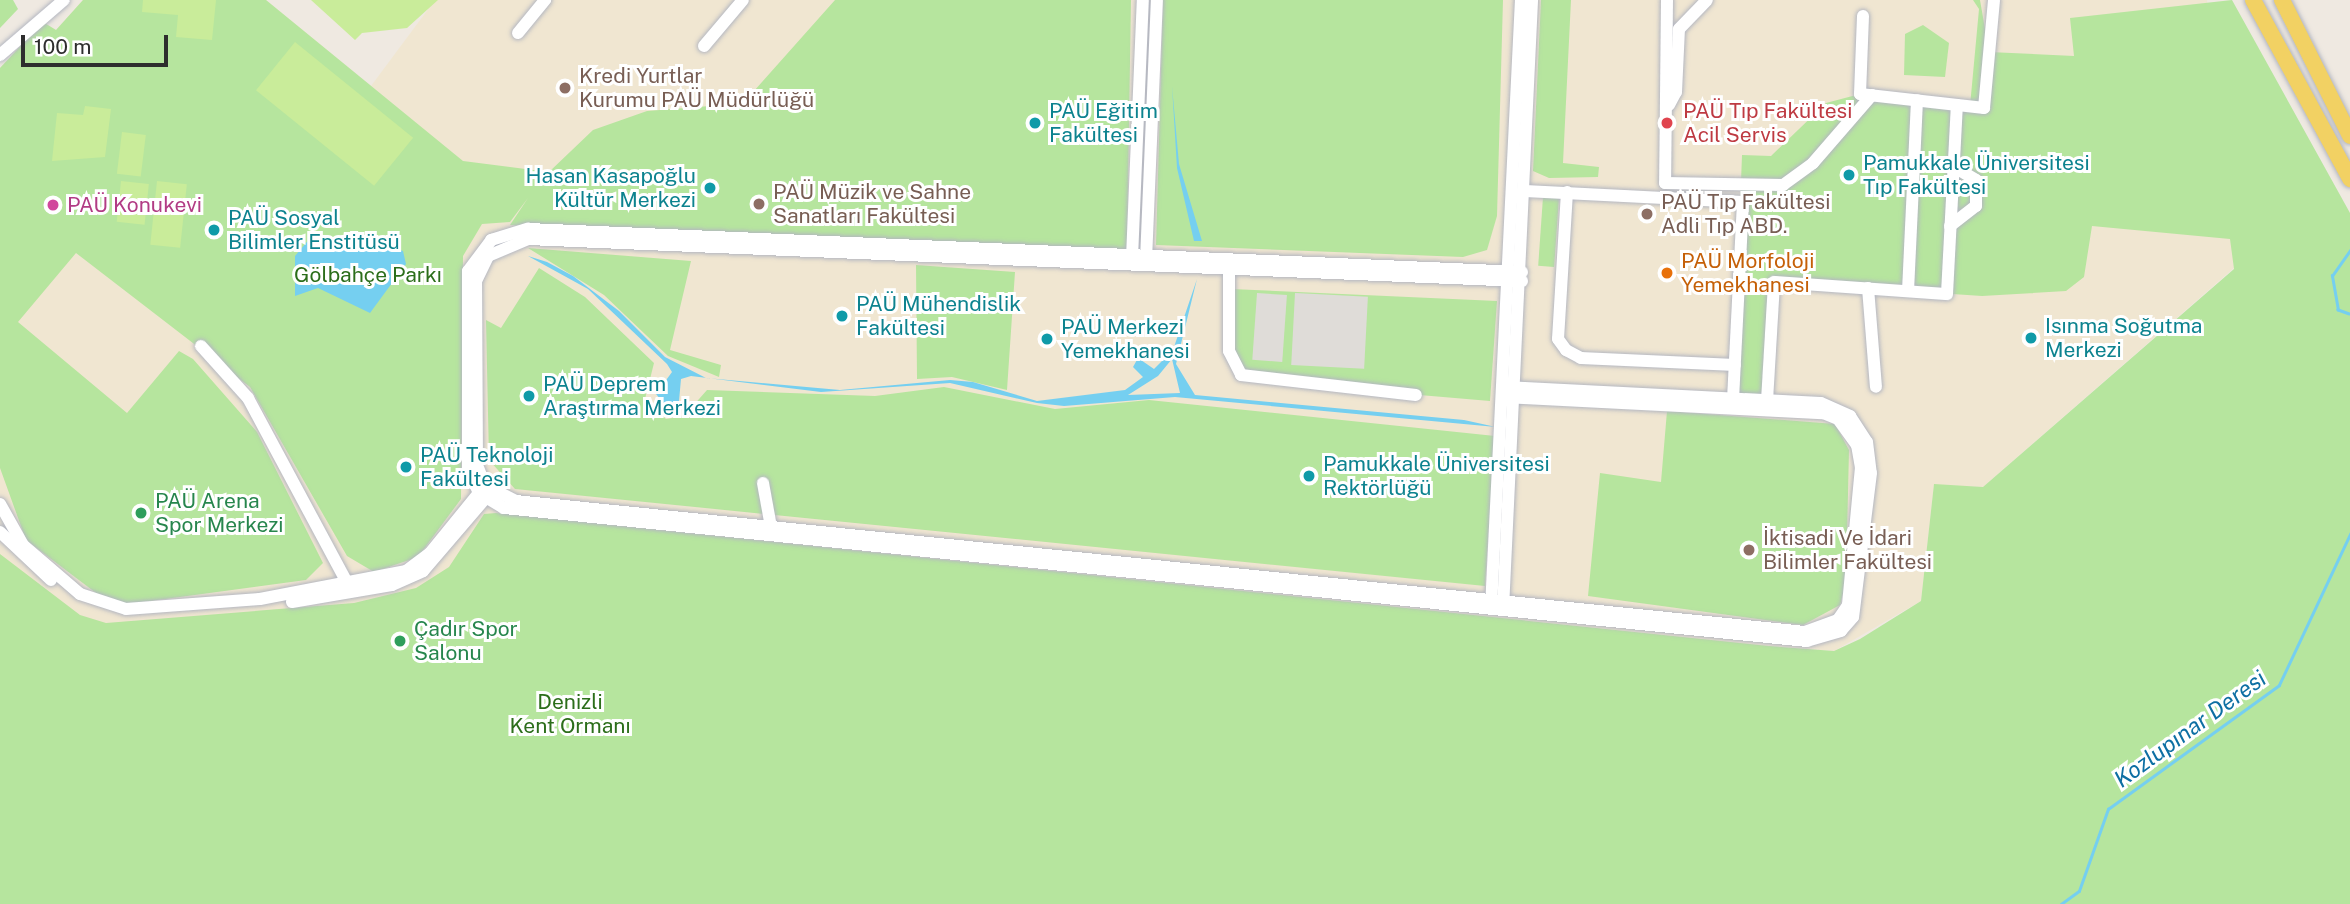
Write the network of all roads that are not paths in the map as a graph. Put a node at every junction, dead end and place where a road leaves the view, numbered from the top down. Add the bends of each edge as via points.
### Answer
1 (64, 0) edge
2 (545, 0) edge
3 (743, 0) edge
4 (1143, 0) edge
5 (1157, 0) edge
6 (1521, 0) edge
7 (1532, 0) edge
8 (1667, 0) edge
9 (1994, 0) edge
10 (2253, 0) edge
11 (2282, 0) edge
12 (1702, 2) edge
13 (47, 5) edge
14 (1863, 16) dead end
15 (518, 33) dead end
16 (704, 46) dead end
17 (0, 55) edge
18 (1872, 95) junction
19 (1917, 100) junction
20 (1669, 105) junction
21 (1957, 105) junction
22 (2350, 136) edge
23 (1951, 165) junction
24 (2350, 179) edge
25 (1525, 191) junction
26 (1567, 192) junction
27 (1950, 226) junction
28 (1132, 258) junction
29 (1146, 259) junction
30 (1228, 270) junction
31 (1516, 276) junction
32 (1868, 288) junction
33 (1908, 291) junction
34 (1735, 365) junction
35 (1876, 387) dead end
36 (1510, 392) junction
37 (1416, 395) dead end
38 (1733, 399) junction
39 (1767, 401) junction
40 (763, 483) dead end
41 (485, 492) junction
42 (0, 504) edge
43 (771, 527) junction
44 (0, 532) edge
45 (346, 591) junction
46 (1497, 606) junction

1 - 13 street
2 - 15 street
3 - 16 street
4 - 28 street
5 - 29 street
6 - 31 street
7 - 25 street
8 - 20 street
9 - 21 street via 1984,107
10 - 24 main road
11 - 22 main road
12 - 20 street via 1679,29 1676,92
13 - 17 street
14 - 18 street via 1860,94
18 - 19 street
18 - 20 street via 1812,163 1783,185 1665,183
19 - 21 street
19 - 33 street
21 - 23 street
23 - 27 street
23 - 27 street via 1962,166 1976,180 1976,206
25 - 26 street
25 - 31 street
26 - 34 street via 1558,338 1566,351 1581,358
26 - 34 street via 1743,202
27 - 33 street via 1947,294
28 - 29 street
28 - 41 street via 748,244 528,229 507,232 480,250 468,271 468,469
29 - 30 street
29 - 31 street
30 - 31 street
30 - 37 street via 1229,351 1241,375 1254,381
31 - 36 street
32 - 33 street
32 - 35 street
32 - 39 street via 1774,282
34 - 38 street
36 - 38 street
36 - 46 street
36 - 46 street via 1823,413 1849,430 1861,467 1853,587 1838,620 1823,628 1805,632
38 - 39 street
39 - 46 street via 1832,406 1850,416 1867,442 1871,473 1860,600 1840,631 1807,641
40 - 43 street
41 - 43 street via 516,501
41 - 45 street via 419,562
41 - 46 street via 518,511
42 - 45 street via 23,545 80,594 116,608
43 - 46 street
44 - 45 street via 20,556 84,605 113,616
45 - 45 street via 248,398 201,346 284,469

